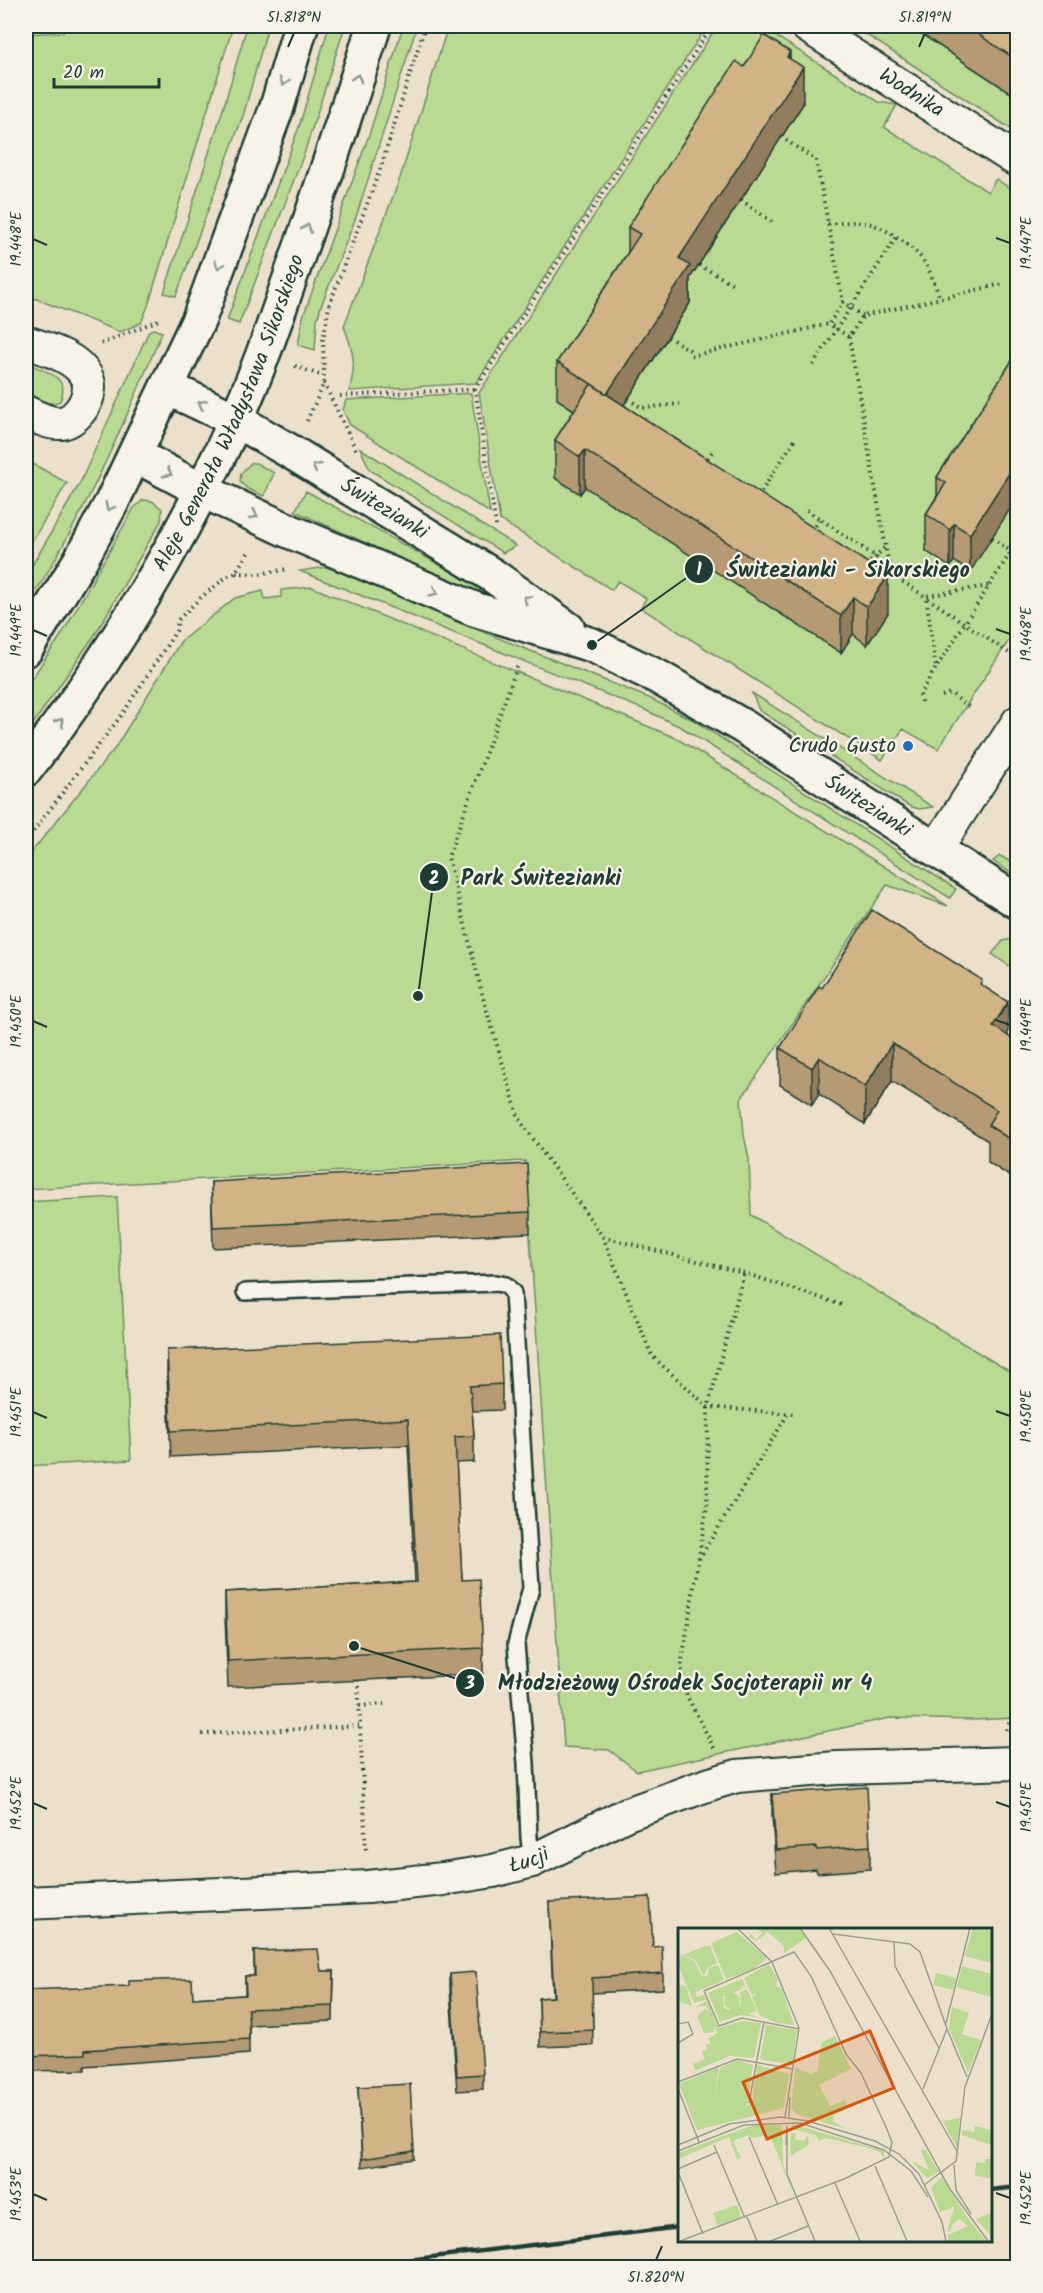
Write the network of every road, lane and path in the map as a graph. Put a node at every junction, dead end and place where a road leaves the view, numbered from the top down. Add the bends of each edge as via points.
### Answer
1 (301, 26) edge
2 (374, 26) edge
3 (425, 26) edge
4 (711, 26) edge
5 (807, 26) edge
6 (781, 137) edge
7 (1017, 161) edge
8 (741, 200) edge
9 (775, 224) dead end
10 (828, 224) junction
11 (896, 238) junction
12 (699, 265) edge
13 (1002, 284) dead end
14 (735, 285) dead end
15 (940, 298) junction
16 (843, 303) junction
17 (851, 308) junction
18 (863, 316) junction
19 (170, 322) dead end
20 (829, 324) junction
21 (837, 329) junction
22 (668, 337) edge
23 (849, 337) junction
24 (26, 342) edge
25 (67, 358) junction
26 (813, 365) dead end
27 (298, 367) dead end
28 (323, 376) junction
29 (324, 383) junction
30 (168, 388) junction
31 (475, 389) junction
32 (340, 396) dead end
33 (628, 399) edge
34 (680, 404) dead end
35 (642, 408) junction
36 (311, 411) dead end
37 (26, 412) edge
38 (636, 416) edge
39 (236, 420) junction
40 (795, 439) dead end
41 (714, 449) dead end
42 (135, 455) junction
43 (360, 457) dead end
44 (701, 467) edge
45 (201, 490) junction
46 (755, 502) edge
47 (807, 510) dead end
48 (820, 519) junction
49 (496, 526) dead end
50 (808, 537) edge
51 (992, 538) edge
52 (886, 546) junction
53 (1011, 552) junction
54 (248, 554) dead end
55 (875, 556) junction
56 (1017, 556) edge
57 (862, 572) edge
58 (890, 573) junction
59 (988, 586) junction
60 (926, 596) junction
61 (965, 623) junction
62 (592, 645) junction
63 (26, 649) edge
64 (1009, 652) dead end
65 (517, 667) dead end
66 (936, 668) junction
67 (942, 696) dead end
68 (921, 702) dead end
69 (972, 709) dead end
70 (1017, 722) edge
71 (26, 769) edge
72 (26, 841) edge
73 (936, 849) junction
74 (1017, 902) edge
75 (603, 1237) junction
76 (744, 1273) junction
77 (245, 1292) dead end
78 (845, 1306) dead end
79 (708, 1407) junction
80 (788, 1414) junction
81 (795, 1414) dead end
82 (698, 1561) junction
83 (358, 1680) edge
84 (1017, 1693) edge
85 (384, 1704) dead end
86 (359, 1706) junction
87 (359, 1726) junction
88 (202, 1734) dead end
89 (1011, 1751) edge
90 (736, 1776) junction
91 (532, 1861) junction
92 (368, 1887) junction
93 (26, 1903) edge

1 -> 30 main road via 251,178
39 -> 2 main road, Aleje Generała Władysława Sikorskiego via 270,335
3 - 28 path via 382,164 329,306 323,340
4 - 31 path
5 - 7 street, Wodnika
6 - 10 path via 816,160
8 - 9 path
10 - 11 path via 878,225
10 - 16 path
11 - 15 path via 916,250
11 - 17 path
12 - 14 path
13 - 15 path
15 - 18 path
16 - 17 path
16 - 20 path
17 - 18 path
17 - 21 path
18 - 23 path
19 - 25 path via 161,319
20 - 21 path
20 - 22 path via 692,354
21 - 23 path
21 - 26 path
23 - 52 path
24 - 25 street
25 - 37 street via 88,377 89,387 80,412 60,423
27 - 28 path
28 - 29 path
29 - 36 path
29 - 43 path
39 -> 30 main road, Świtezianki
30 - 42 main road
31 - 32 path
31 - 49 path
33 - 35 path
34 - 35 path
35 - 38 path
39 - 45 main road, Aleje Generała Władysława Sikorskiego
62 -> 39 main road, Świtezianki via 492,574
40 - 46 path
41 - 44 path
42 -> 45 main road, Świtezianki
42 -> 63 main road via 81,559
45 -> 62 main road, Świtezianki via 474,609
71 -> 45 main road, Aleje Generała Władysława Sikorskiego via 152,582
47 - 48 path
48 - 50 path
48 - 55 path
51 - 53 path
52 - 55 path
52 - 58 path
53 - 56 path
53 - 59 path
54 - 72 path via 235,573 178,620 176,631 123,713
55 - 57 path
55 - 58 path
58 - 60 path
59 - 60 path
59 - 61 path
60 - 61 path
60 - 66 path
61 - 64 path
61 - 66 path
62 - 73 main road, Świtezianki via 658,677 735,722
65 - 75 path via 448,857 519,1119
66 - 68 path via 920,694
67 - 69 path via 950,693
70 - 73 street
73 - 74 main road, Świtezianki
75 - 76 path
75 - 79 path via 652,1356
76 - 78 path
76 - 79 path
77 - 91 lane via 496,1283 506,1285 513,1293 531,1588 516,1644
79 - 80 path
79 - 82 path via 707,1506
80 - 81 path
80 - 82 path
82 - 90 path via 681,1667 687,1696 719,1758
83 - 86 path
84 - 89 path
85 - 86 path
86 - 87 path
87 - 88 path
87 - 92 path
89 - 90 street, Łucji
90 - 91 street, Łucji via 627,1814
91 - 92 street, Łucji via 494,1871
92 - 93 street, Łucji

